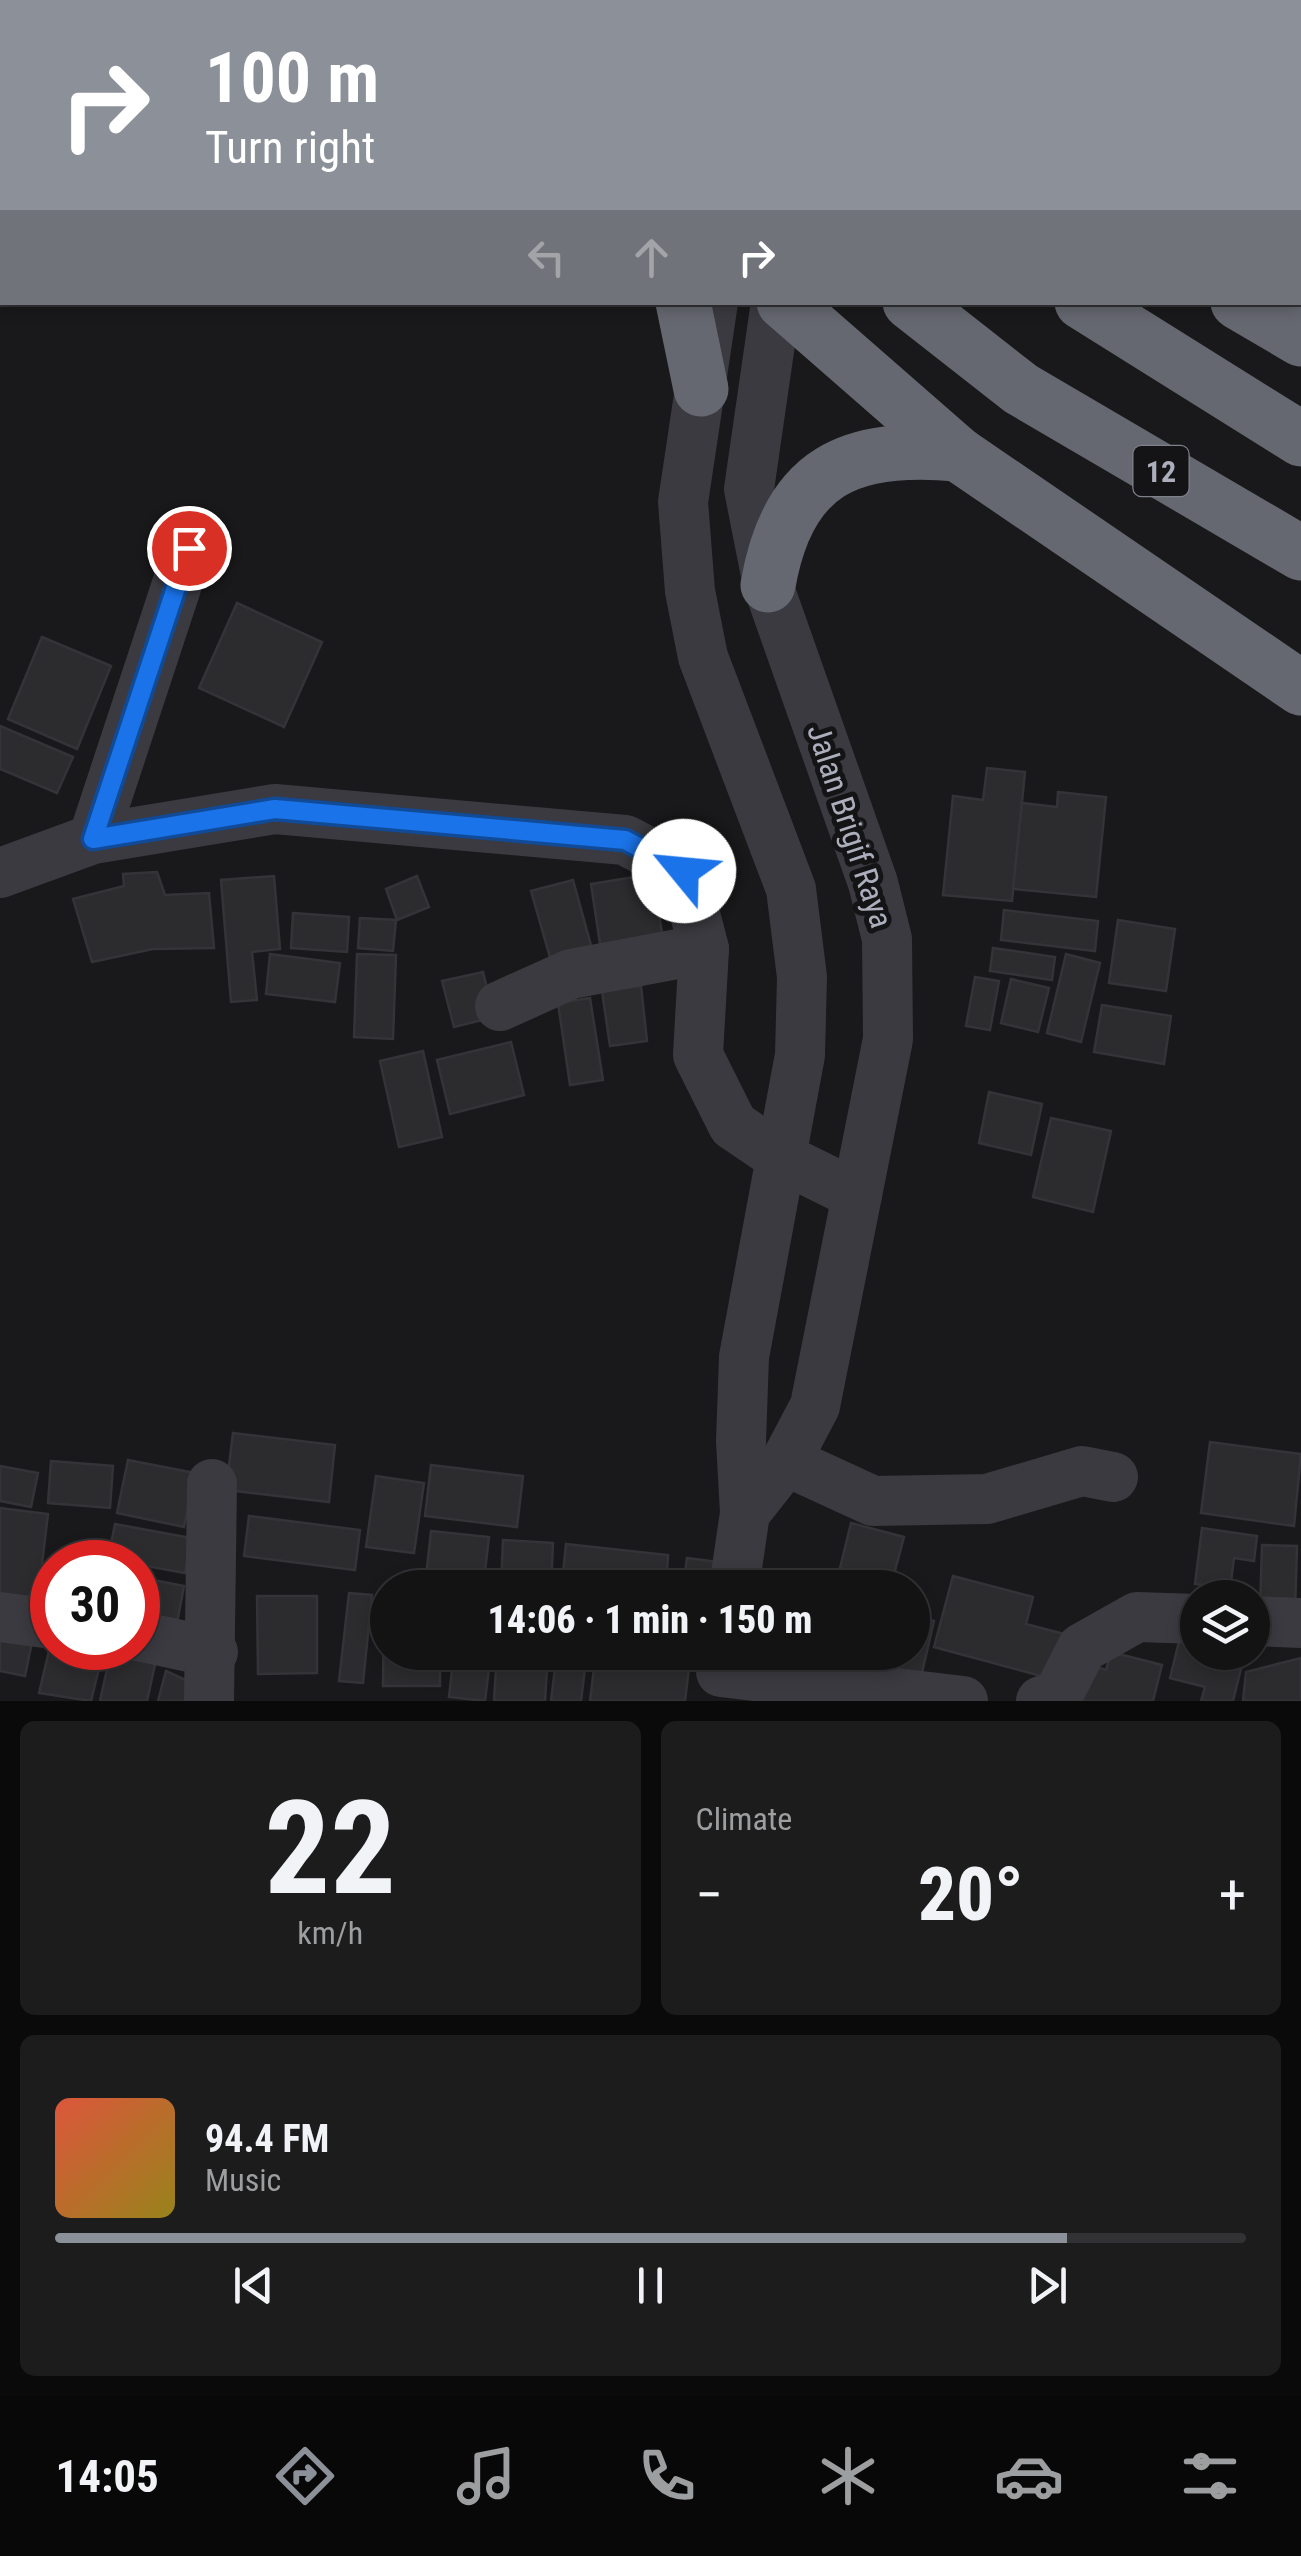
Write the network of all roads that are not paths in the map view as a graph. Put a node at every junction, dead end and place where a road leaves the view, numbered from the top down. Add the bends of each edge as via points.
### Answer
1 (683, 305) edge
2 (712, 305) edge
3 (780, 305) edge
4 (784, 305) edge
5 (889, 305) edge
6 (914, 305) edge
7 (1087, 305) edge
8 (1243, 305) edge
9 (1301, 339) edge
10 (701, 389) junction
11 (909, 410) junction
12 (1301, 439) edge
13 (958, 454) junction
14 (189, 548) dead end
15 (1301, 553) edge
16 (768, 584) junction
17 (1301, 688) edge
18 (93, 839) junction
19 (0, 873) edge
20 (704, 949) junction
21 (500, 1006) dead end
22 (780, 1157) junction
23 (857, 1196) junction
24 (786, 1461) junction
25 (1113, 1477) dead end
26 (212, 1484) dead end
27 (745, 1512) junction
28 (737, 1570) edge
29 (0, 1617) edge
30 (1180, 1618) edge
31 (30, 1621) edge
32 (1270, 1623) edge
33 (1301, 1624) edge
34 (160, 1641) edge
35 (213, 1652) junction
36 (721, 1675) edge
37 (209, 1701) edge
38 (963, 1701) edge
39 (1041, 1701) edge

1 - 10 highway
2 - 10 street
3 - 16 street, Jalan Brigif Raya via 749,489
4 - 11 highway
5 - 11 highway via 891,366
6 - 15 highway, 12 via 1021,389
7 - 12 highway
8 - 9 highway
10 - 22 street via 683,502 690,591 703,657 792,890 802,977 800,1055
11 - 13 highway
13 - 16 highway via 904,449 862,456 825,475 795,505 775,542
13 - 17 highway
14 - 18 street
16 - 23 street, Jalan Brigif Raya via 887,939 888,1039
18 - 19 street
18 - 20 street via 275,809 625,840 684,871
20 - 21 street via 571,974
20 - 22 street via 698,1055 733,1125
22 - 23 street
22 - 27 street via 744,1357
23 - 24 street, Jalan Brigif Raya via 815,1406
24 - 25 street via 873,1501 987,1499 1082,1471
24 - 27 street, Jalan Brigif Raya
26 - 35 street
27 - 28 street
29 - 31 street
30 - 39 street via 1137,1617 1082,1648 1057,1696
32 - 33 street
34 - 35 street
35 - 37 street
36 - 38 street

